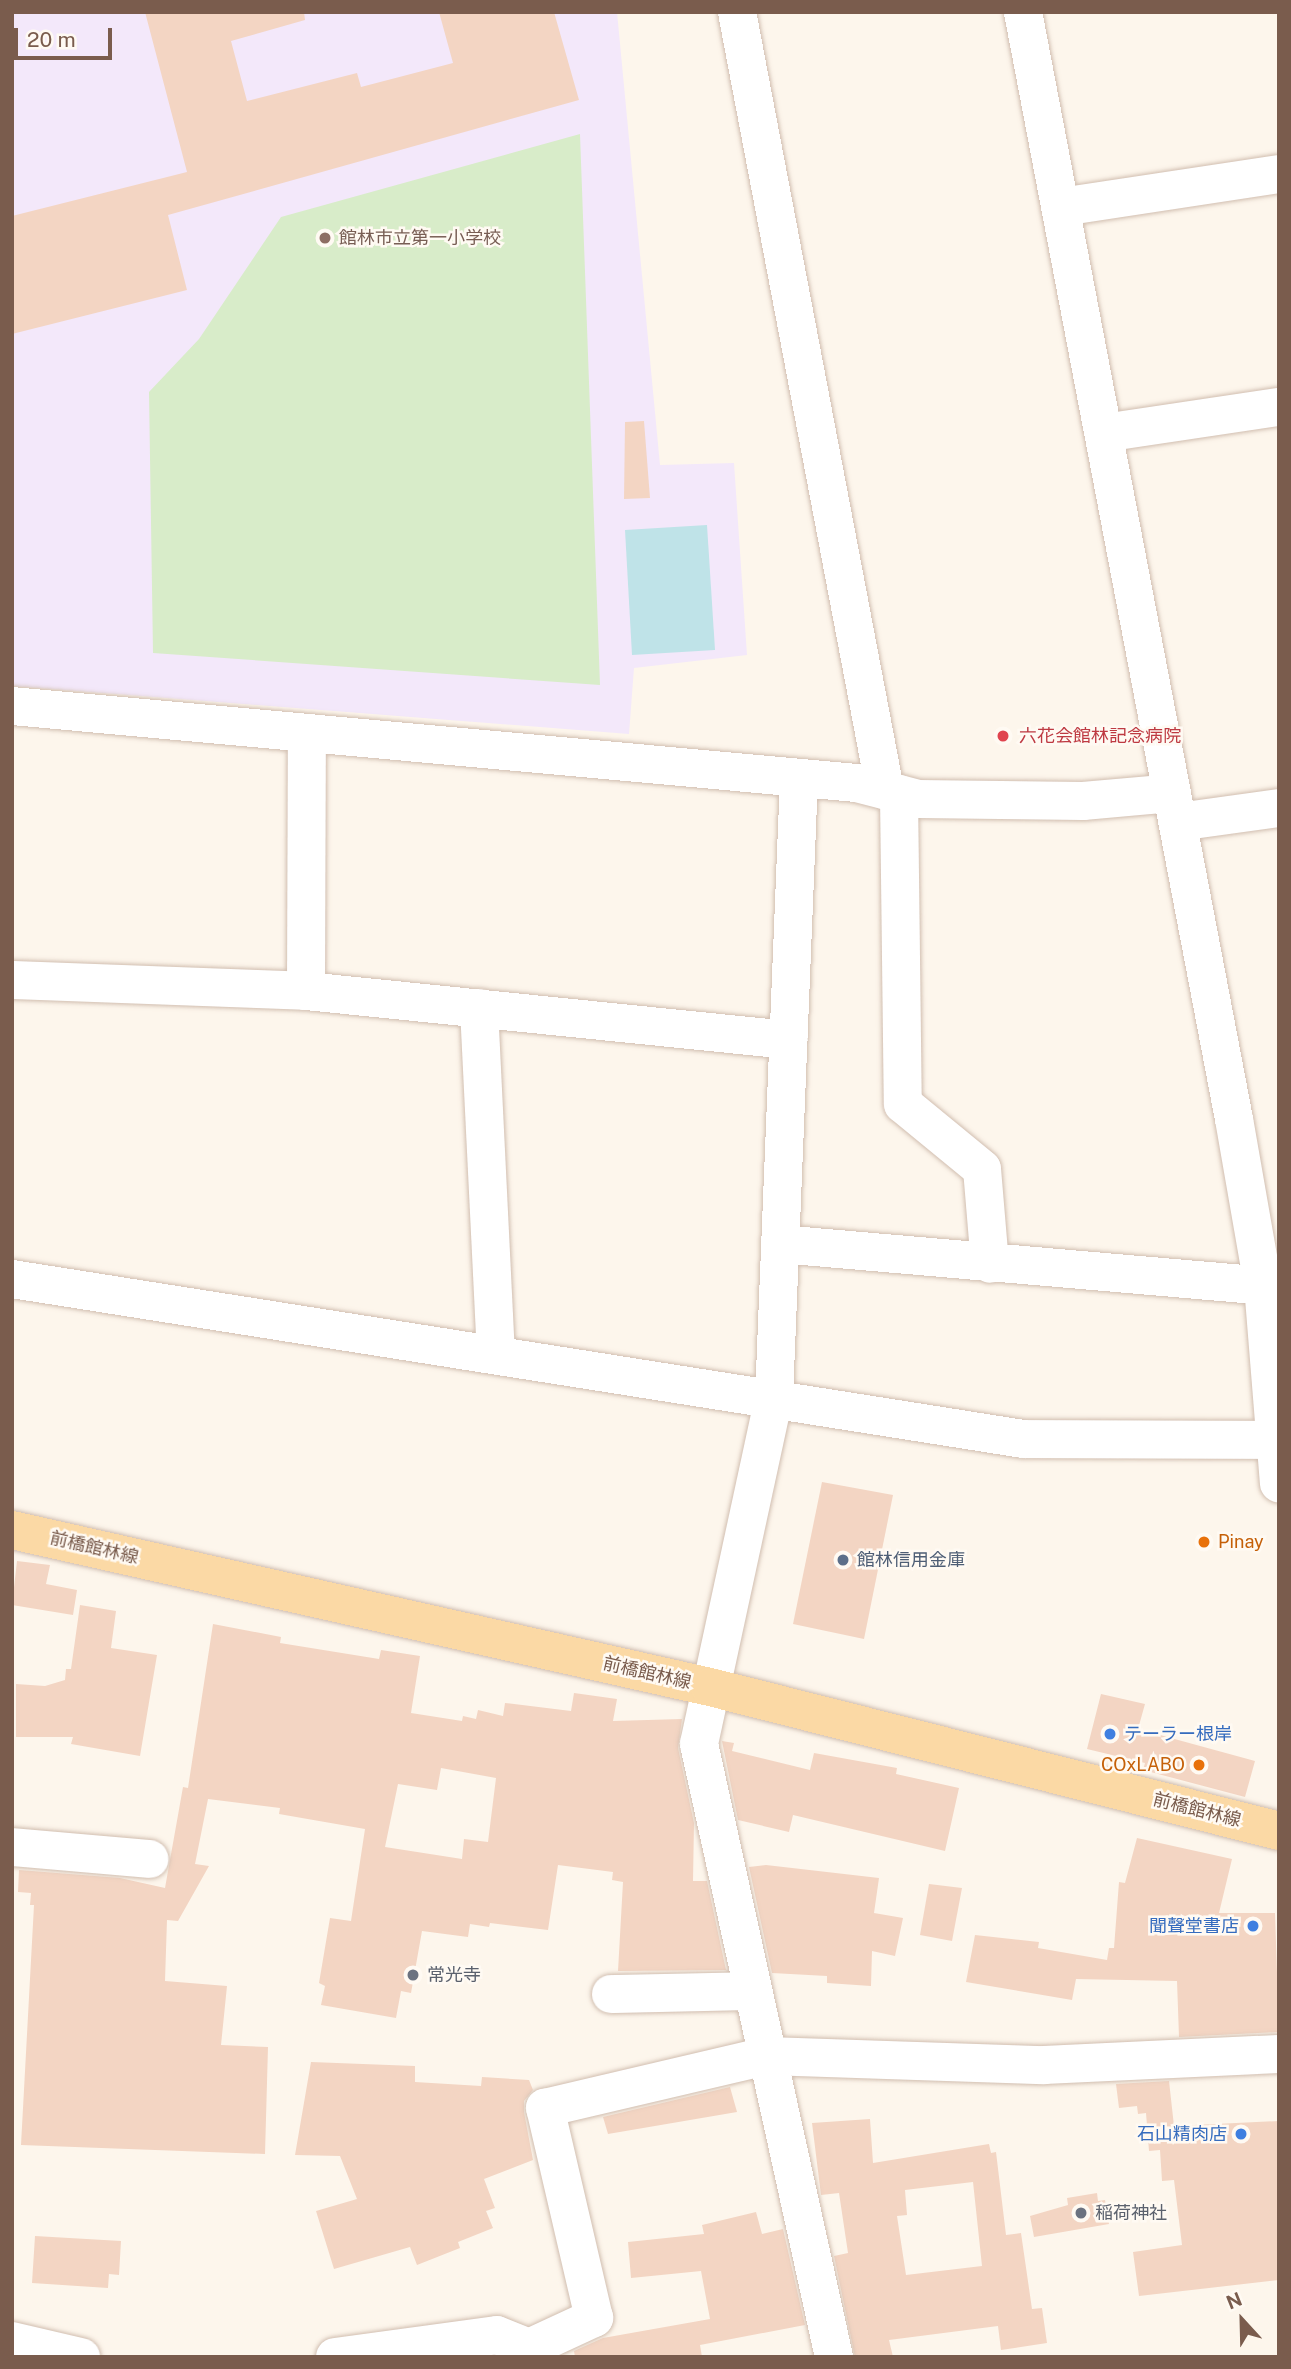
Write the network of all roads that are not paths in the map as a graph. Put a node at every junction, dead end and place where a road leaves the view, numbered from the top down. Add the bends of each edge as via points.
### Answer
1 (737, 12) edge
2 (1023, 12) edge
3 (1279, 174) edge
4 (1061, 207) junction
5 (1279, 407) edge
6 (1104, 433) junction
7 (12, 706) edge
8 (307, 736) junction
9 (799, 778) junction
10 (892, 792) junction
11 (1175, 808) junction
12 (1279, 808) edge
13 (12, 980) edge
14 (306, 991) junction
15 (479, 1008) junction
16 (789, 1040) junction
17 (780, 1244) junction
18 (990, 1264) junction
19 (12, 1279) edge
20 (1271, 1286) edge
21 (496, 1354) junction
22 (774, 1397) junction
23 (1276, 1440) junction
24 (1279, 1483) edge
25 (12, 1530) edge
26 (710, 1687) junction
27 (1279, 1831) edge
28 (12, 1847) edge
29 (149, 1859) dead end
30 (752, 1991) junction
31 (611, 1994) dead end
32 (1279, 2054) edge
33 (766, 2056) junction
34 (12, 2341) edge
35 (530, 2353) edge
36 (81, 2357) edge
37 (335, 2357) edge
38 (834, 2357) edge

1 - 10 street
2 - 4 street
3 - 4 street
4 - 6 street
5 - 6 street
6 - 11 street
7 - 8 street
8 - 9 street
8 - 14 street
9 - 10 street
9 - 16 street
10 - 11 street via 918,799 1083,801
10 - 18 street via 903,1104 982,1169
11 - 12 street
11 - 20 street
13 - 14 street
14 - 15 street
15 - 16 street
15 - 21 street
16 - 17 street
17 - 18 street
17 - 22 street
18 - 20 street
19 - 21 street
20 - 23 street
21 - 22 street
22 - 23 street via 1023,1439
22 - 26 street
23 - 24 street
25 - 26 main road, 前橋館林線
26 - 27 main road, 前橋館林線
26 - 30 street via 699,1744
28 - 29 street
30 - 31 street
30 - 33 street
32 - 33 street via 1044,2065
33 - 35 street via 545,2108 594,2318
33 - 38 street
34 - 36 street
35 - 37 street via 497,2335

